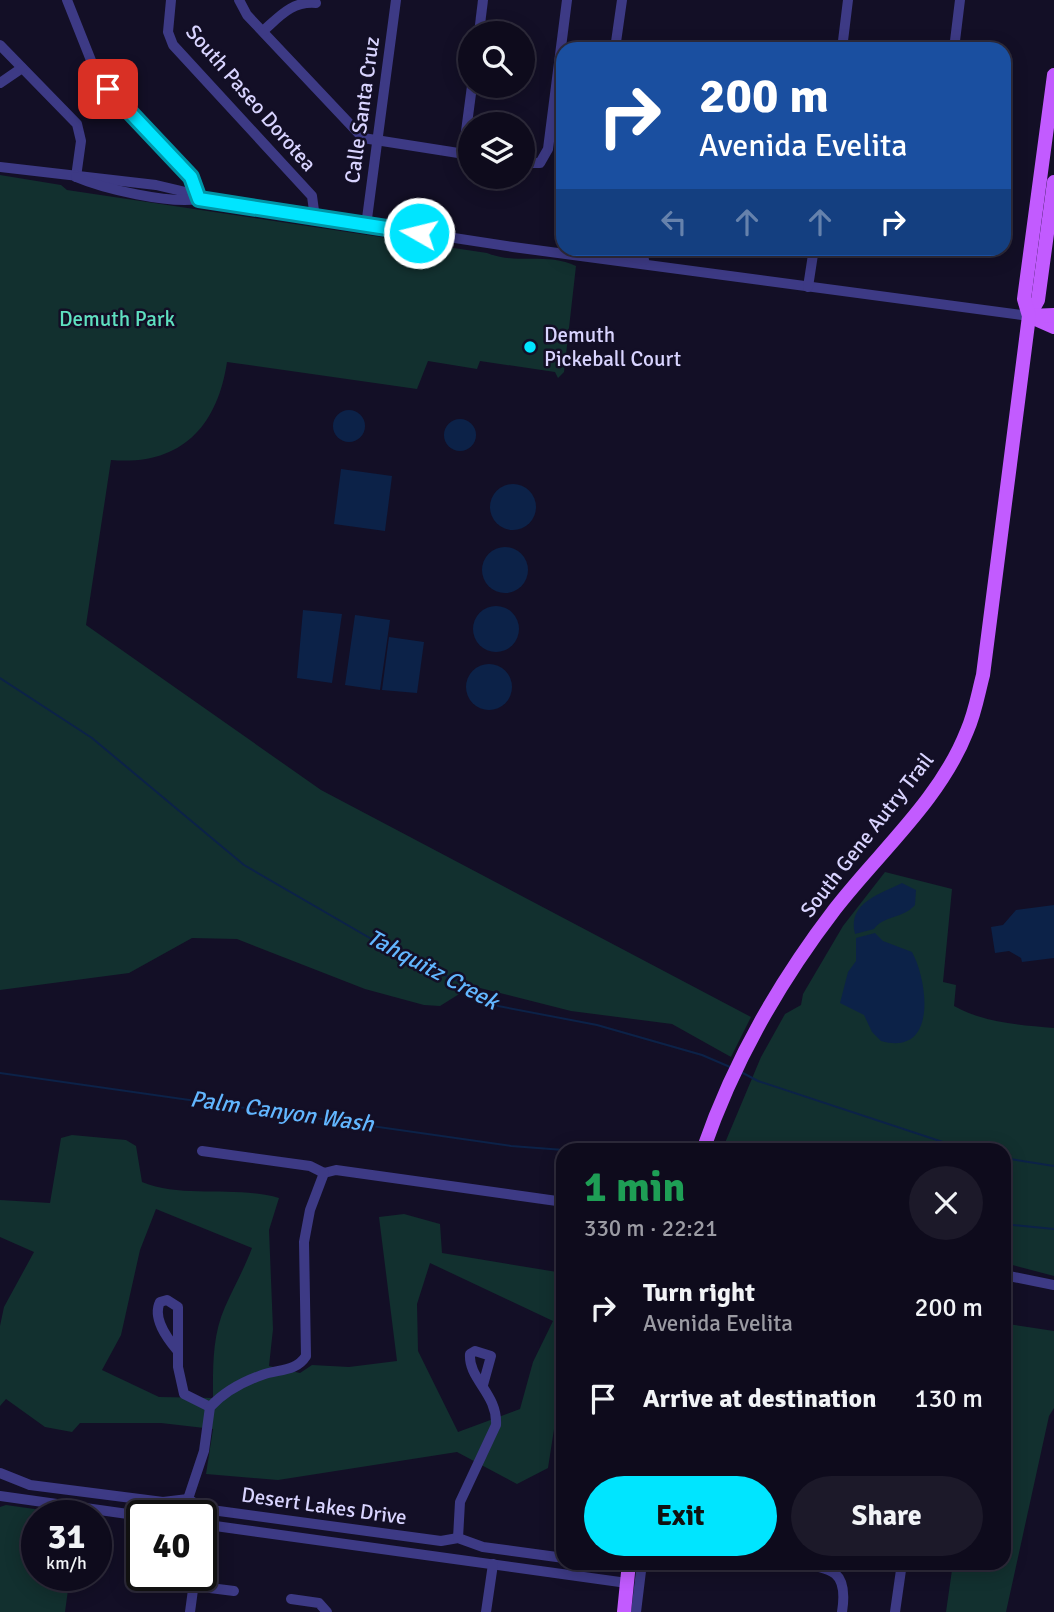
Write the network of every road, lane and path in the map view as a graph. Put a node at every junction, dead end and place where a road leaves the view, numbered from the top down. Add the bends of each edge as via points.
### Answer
1 (67, 0) edge
2 (171, 0) edge
3 (239, 0) edge
4 (396, 0) edge
5 (483, 0) edge
6 (567, 0) edge
7 (622, 0) edge
8 (848, 0) edge
9 (960, 0) edge
10 (316, 3) dead end
11 (480, 21) edge
12 (263, 31) junction
13 (562, 42) edge
14 (616, 42) edge
15 (843, 42) edge
16 (955, 42) edge
17 (0, 45) edge
18 (22, 68) junction
19 (1054, 75) edge
20 (0, 83) edge
21 (556, 86) edge
22 (377, 143) junction
23 (1051, 147) edge
24 (458, 154) edge
25 (535, 163) edge
26 (0, 167) edge
27 (76, 177) junction
28 (1054, 182) edge
29 (199, 199) junction
30 (316, 218) junction
31 (366, 226) junction
32 (556, 249) edge
33 (602, 256) edge
34 (632, 256) edge
35 (813, 256) edge
36 (659, 267) junction
37 (808, 288) junction
38 (1054, 315) edge
39 (1029, 316) junction
40 (1054, 327) edge
41 (706, 1143) edge
42 (202, 1151) dead end
43 (324, 1173) junction
44 (556, 1201) edge
45 (1011, 1276) edge
46 (1054, 1285) edge
47 (177, 1350) dead end
48 (483, 1385) dead end
49 (210, 1406) junction
50 (0, 1473) edge
51 (0, 1496) edge
52 (188, 1499) junction
53 (126, 1514) edge
54 (217, 1529) edge
55 (458, 1538) junction
56 (556, 1557) edge
57 (493, 1564) junction
58 (629, 1570) edge
59 (641, 1570) edge
60 (828, 1570) edge
61 (901, 1570) edge
62 (628, 1583) junction
63 (217, 1586) edge
64 (193, 1591) edge
65 (234, 1591) dead end
66 (291, 1599) dead end
67 (190, 1612) edge
68 (327, 1612) edge
69 (486, 1612) edge
70 (624, 1612) edge
71 (636, 1612) edge
72 (842, 1612) edge
73 (895, 1612) edge

1 - 29 street via 96,72 191,177
2 - 30 street, South Paseo Dorotea via 168,32 173,45 312,195
3 - 12 street
4 - 22 street, Calle Santa Cruz
5 - 11 street
6 - 13 street
7 - 14 street
8 - 15 street
9 - 16 street
10 - 12 street via 290,7
12 - 22 street via 363,138
17 - 18 street
18 - 20 street
18 - 27 street via 77,124 81,141
19 - 23 main road, South Gene Autry Trail
21 - 25 street via 548,149 540,163
22 - 24 street
22 - 31 street, Calle Santa Cruz
23 - 39 main road, South Gene Autry Trail via 1024,299
26 - 27 street
27 - 29 street via 109,189
28 - 39 main road, South Gene Autry Trail via 1038,300
29 - 30 street
30 - 31 street
31 - 32 street
33 - 36 street
34 - 36 street
35 - 37 street
36 - 37 street
37 - 39 street
38 - 39 main road
39 - 40 main road
39 - 41 main road, South Gene Autry Trail via 983,675 967,732 933,790 834,910 761,1020
42 - 43 street via 310,1166
43 - 44 street via 336,1170
43 - 49 street via 304,1242 306,1356 293,1368 232,1387
45 - 46 street
47 - 49 street via 184,1394
48 - 55 street via 497,1411 496,1424 460,1502
49 - 52 street via 204,1451
50 - 52 street, Desert Lakes Drive via 30,1485 163,1502
51 - 53 street
52 - 55 street, Desert Lakes Drive via 204,1508 441,1541
54 - 57 street
55 - 56 street, Desert Lakes Drive via 483,1547
57 - 62 street
57 - 69 street
58 - 62 main road
59 - 71 street
60 - 72 street via 838,1574 845,1587
61 - 73 street
62 - 70 main road
63 - 65 street
64 - 67 street
66 - 68 street via 319,1603

